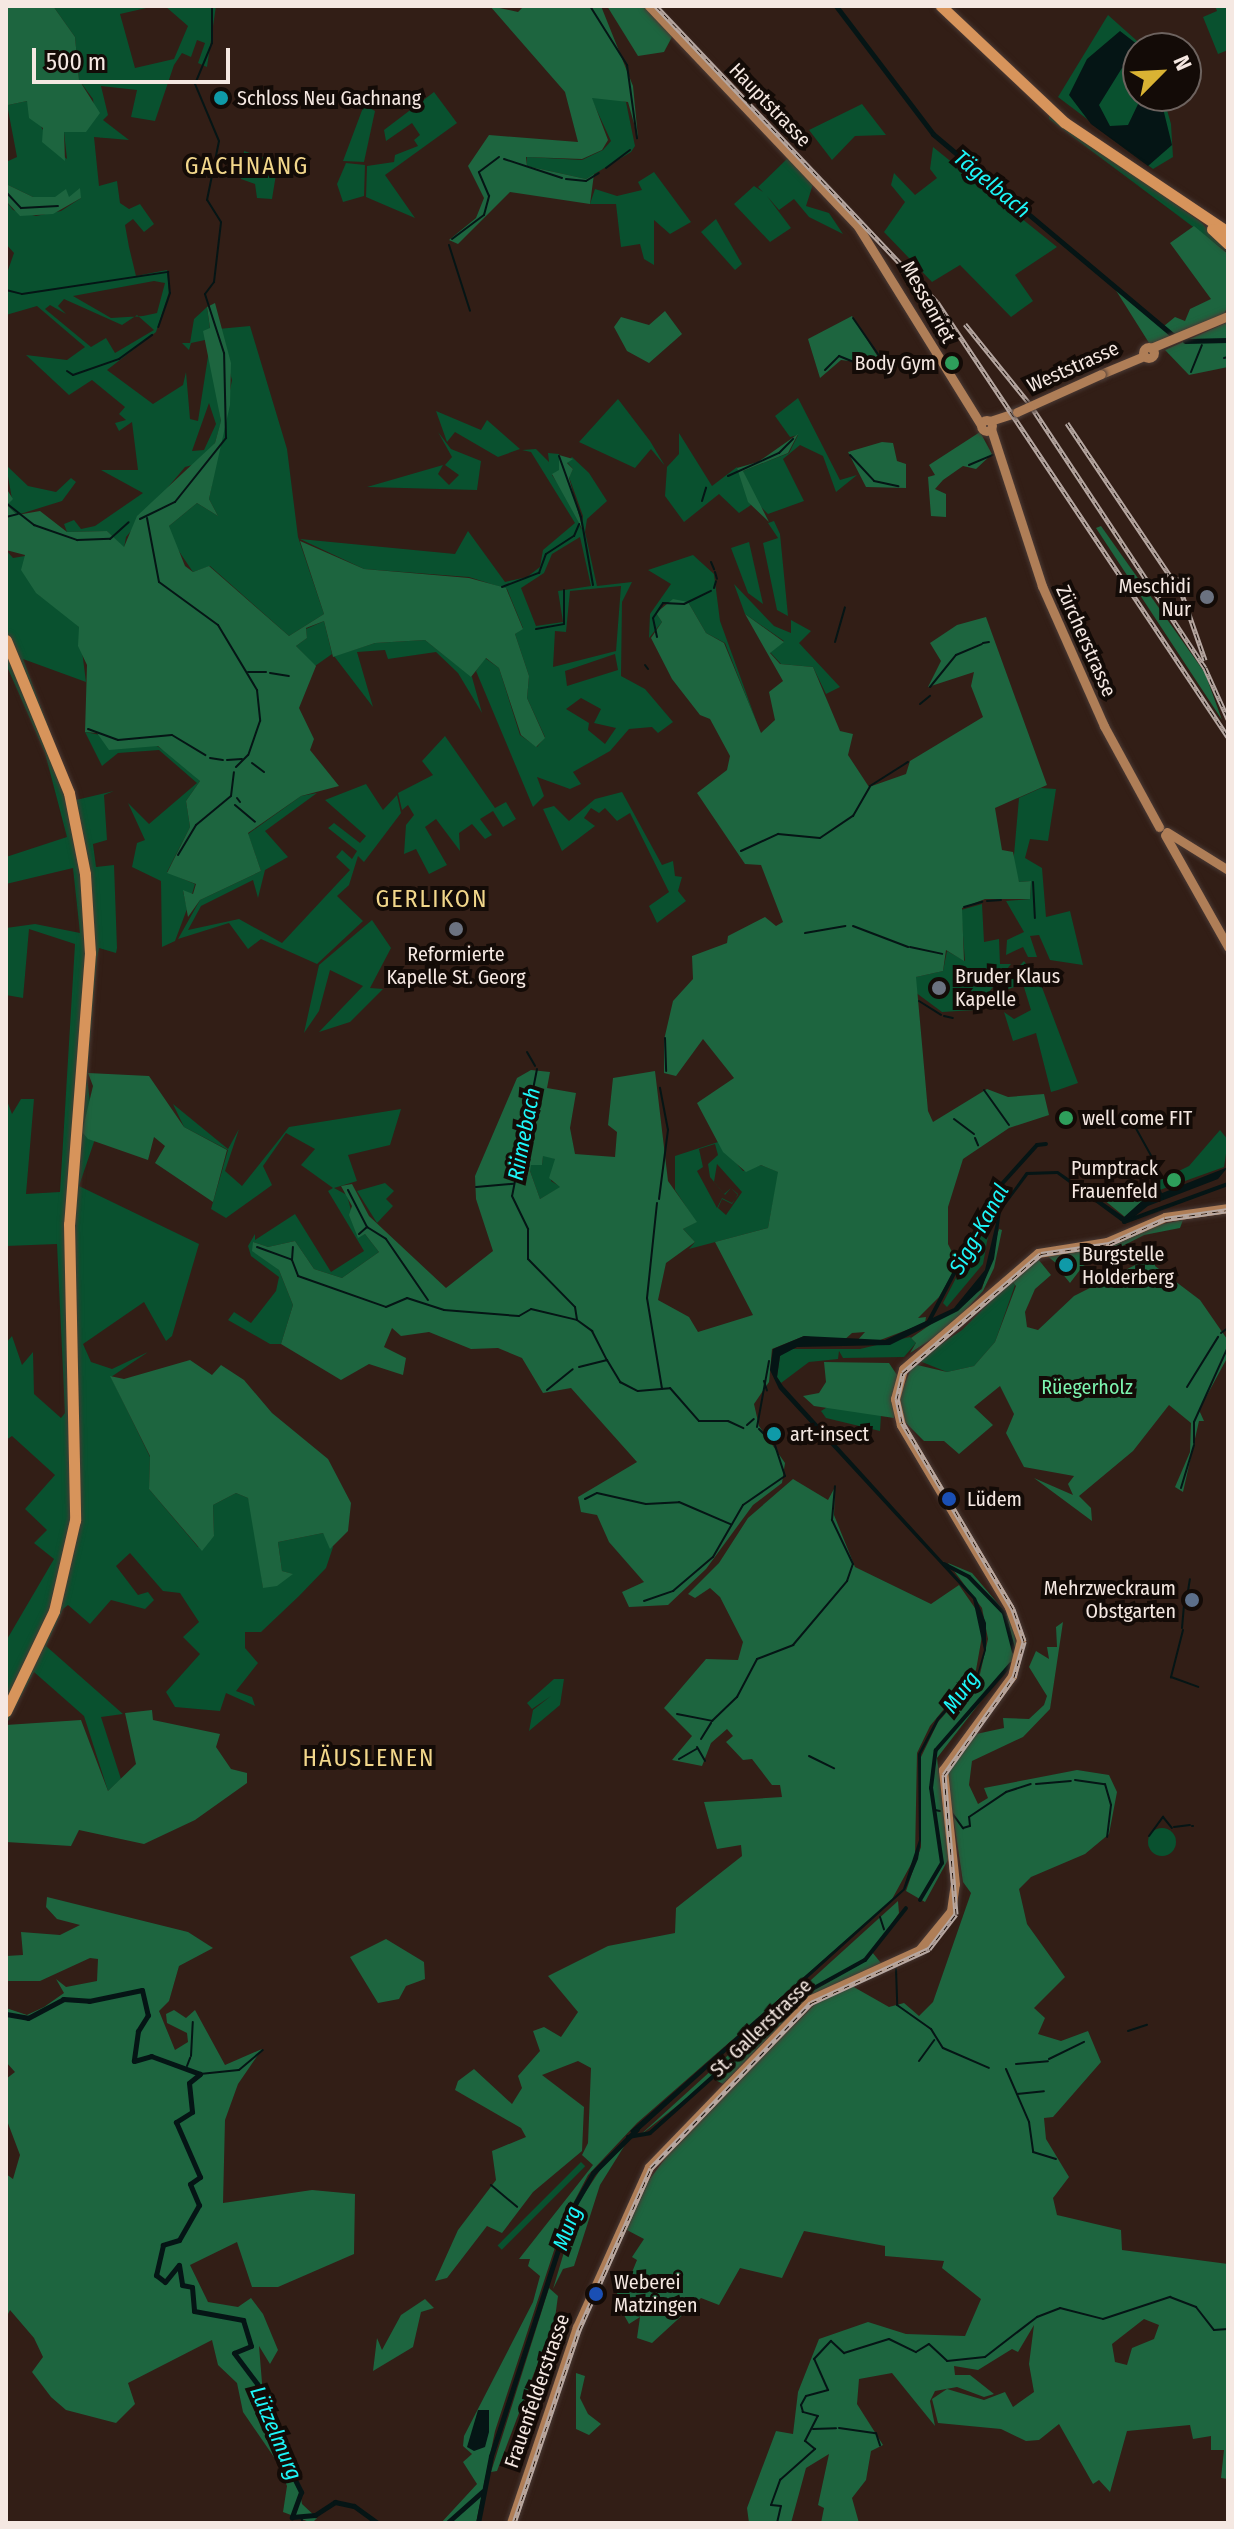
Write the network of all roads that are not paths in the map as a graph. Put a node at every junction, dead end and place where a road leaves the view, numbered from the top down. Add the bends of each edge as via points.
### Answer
1 (649, 6) edge
2 (941, 6) edge
3 (948, 6) edge
4 (1050, 108) junction
5 (1180, 203) junction
6 (1228, 228) edge
7 (863, 231) joint
8 (1228, 244) edge
9 (1228, 318) edge
10 (988, 425) junction
11 (6, 640) edge
12 (6, 649) edge
13 (1164, 831) junction
14 (1228, 870) edge
15 (1228, 947) edge
16 (1228, 1208) edge
17 (6, 1703) edge
18 (6, 1711) edge
19 (638, 2184) joint
20 (511, 2523) edge

1 - 7 main road, Hauptstrasse
2 - 4 highway
3 - 4 highway
4 - 5 highway
4 - 6 highway
5 - 6 highway
5 - 8 highway
7 - 10 main road, Messenriet via 961,391
9 - 10 main road, Weststrasse, bridge
10 - 13 main road, Zürcherstrasse via 1042,586 1104,726
11 - 18 highway via 69,793 85,874 90,953 69,1224 75,1520 51,1619
12 - 17 highway via 67,801 86,943 65,1239 74,1449 71,1521 49,1612
13 - 14 main road
13 - 15 main road, Zürcherstrasse
16 - 19 main road, St. Gallerstrasse via 1165,1217 1111,1240 1041,1251 903,1369 895,1393 899,1421 1009,1607 1021,1644 1012,1676 943,1770 955,1884 951,1911 924,1947 806,2004 657,2157
19 - 20 main road, Frauenfelderstrasse via 575,2333

